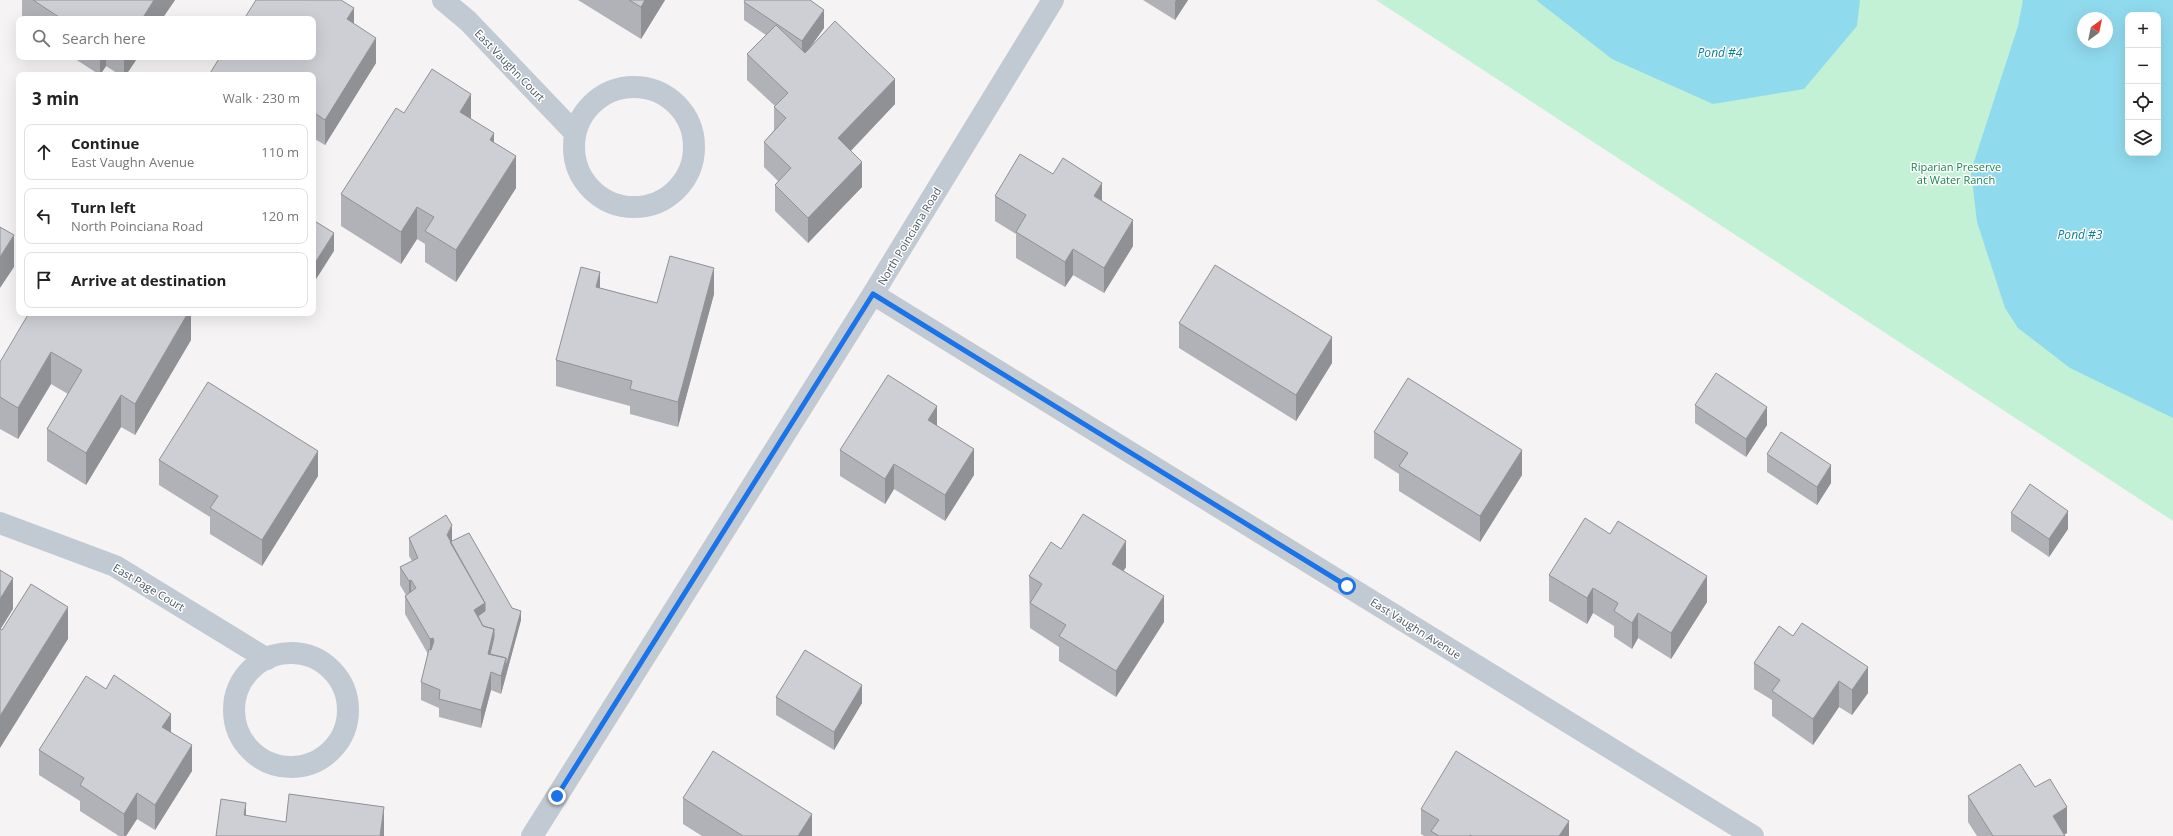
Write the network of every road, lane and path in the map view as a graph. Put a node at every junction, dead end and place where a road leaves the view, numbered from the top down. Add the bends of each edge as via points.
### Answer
1 (442, 0) edge
2 (1053, 0) edge
3 (575, 133) junction
4 (873, 294) junction
5 (0, 523) edge
6 (267, 659) junction
7 (532, 836) edge
8 (1753, 836) edge

1 - 3 street, East Vaughn Court via 468,22
2 - 4 street, North Poinciana Road
3 - 3 street via 574,152 578,171 588,187 603,199 621,206 639,208 658,203 674,193 686,178 693,159 693,138 687,118 674,102 656,92 636,87 616,90 597,99 583,115
4 - 7 street, North Poinciana Road
4 - 8 street, East Vaughn Avenue
5 - 6 street, East Page Court via 115,566
6 - 6 street via 275,655 294,653 312,657 328,666 341,680 349,716 344,734 334,750 319,761 300,768 281,767 262,761 248,748 237,732 233,713 235,694 244,676 258,662

